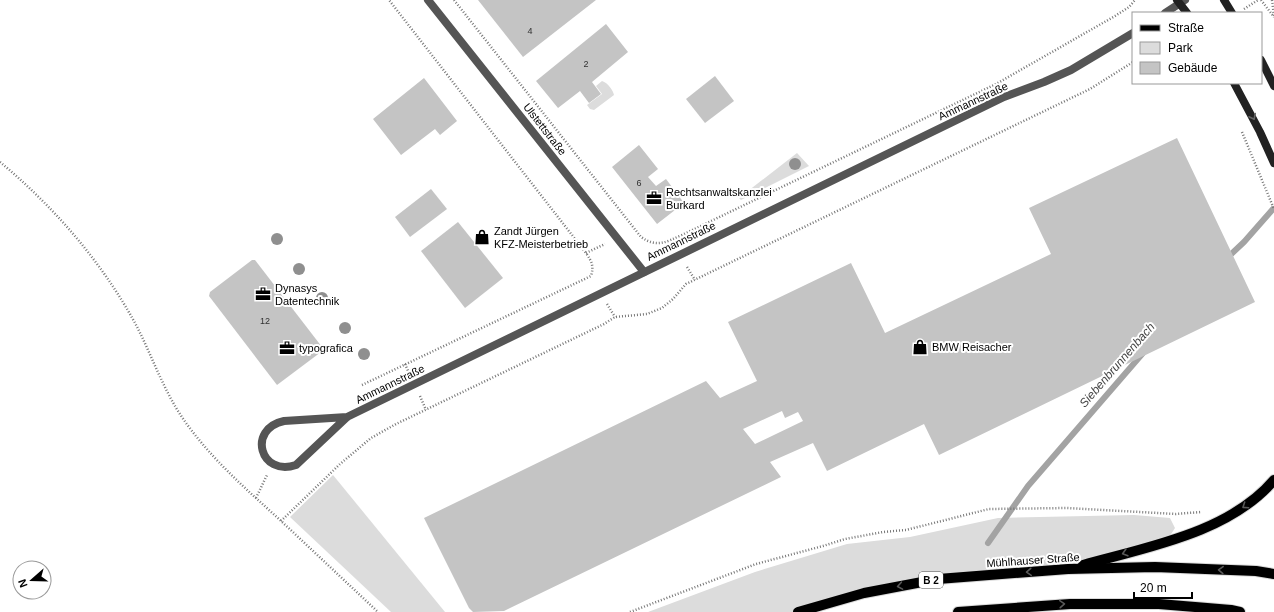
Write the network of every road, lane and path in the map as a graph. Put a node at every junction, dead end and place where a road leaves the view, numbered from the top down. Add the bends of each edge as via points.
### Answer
1 (389, 0) edge
2 (428, 0) edge
3 (454, 0) edge
4 (1135, 0) edge
5 (1224, 0) edge
6 (1260, 0) edge
7 (1272, 0) edge
8 (1181, 1) edge
9 (1243, 10) dead end
10 (1166, 12) edge
11 (1186, 12) edge
12 (1231, 12) edge
13 (1274, 17) edge
14 (1132, 34) edge
15 (1262, 62) edge
16 (1132, 63) edge
17 (1235, 84) edge
18 (1274, 86) edge
19 (1241, 128) dead end
20 (0, 162) edge
21 (1274, 163) edge
22 (1274, 209) edge
23 (644, 272) junction
24 (362, 385) dead end
25 (346, 417) junction
26 (272, 463) junction
27 (1274, 480) edge
28 (256, 498) junction
29 (1176, 514) dead end
30 (281, 521) junction
31 (1068, 569) junction
32 (1274, 574) edge
33 (378, 612) edge
34 (630, 612) edge
35 (798, 612) edge
36 (958, 612) edge
37 (1240, 612) edge

1 - 24 path via 586,253 594,268 591,276
2 - 23 street, Ulstettstraße
3 - 4 path via 641,238 657,244 682,235 996,84 1115,16
5 - 12 main road
6 - 9 path
6 - 13 path
7 - 13 path
8 - 10 street
8 - 11 main road
14 - 23 street, Ammannstraße via 1071,70 1004,98
15 - 18 main road
16 - 30 path via 1090,89 686,284 662,308 647,314 615,317 396,424 371,438 340,464
17 -> 21 main road
19 - 22 path
20 - 28 path via 68,227 106,276 134,322 169,395 188,426 212,455
23 - 25 street, Ammannstraße
25 - 26 street, Ammannstraße via 296,465 281,468
25 - 26 street, Ammannstraße via 284,421 270,427 262,440 262,447 264,455
26 - 28 path
27 -> 31 main road via 1254,500 1207,528
28 - 30 path
29 - 34 path via 1067,508 989,509 906,530 845,539 756,564
30 - 33 path
32 -> 31 main road, Mühlhauser Straße / B 2 via 1155,567
31 -> 35 main road, Mühlhauser Straße / B 2 via 938,579 864,593
36 -> 37 main road via 1070,604 1159,604

